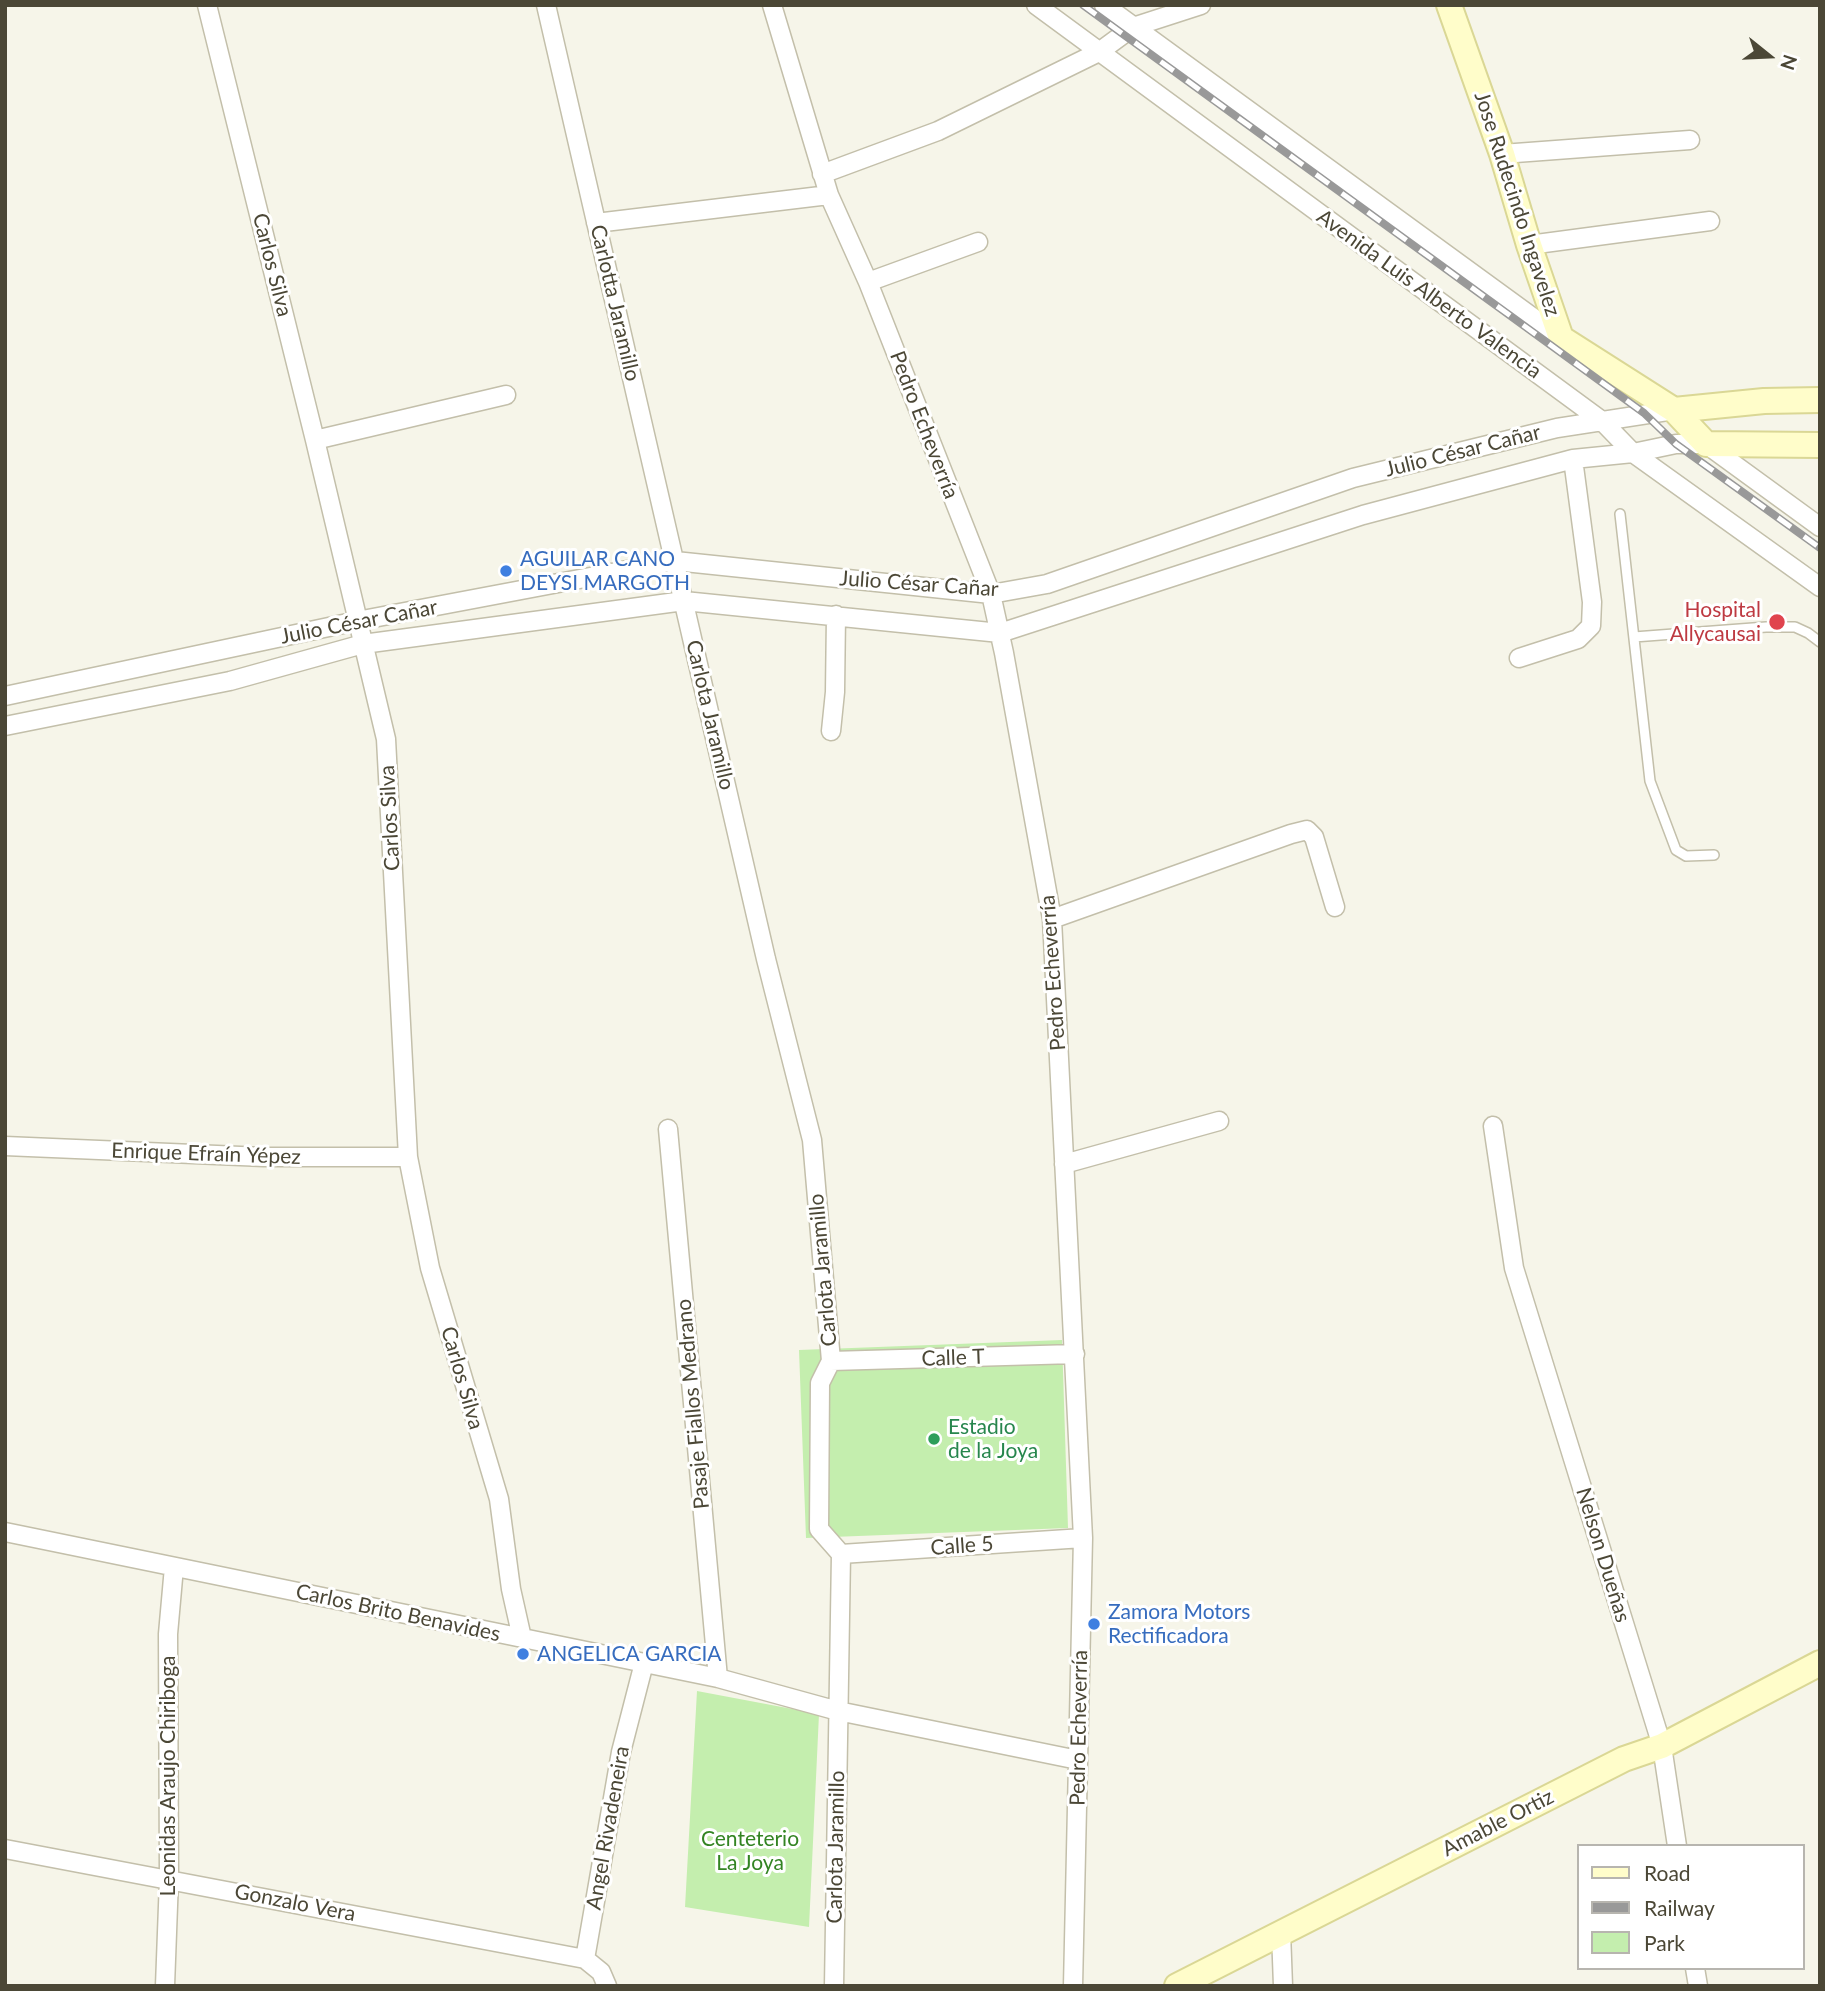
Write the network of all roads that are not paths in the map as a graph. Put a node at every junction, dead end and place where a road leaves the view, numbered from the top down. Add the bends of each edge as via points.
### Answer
1 (207, 5) edge
2 (546, 5) edge
3 (772, 5) edge
4 (1035, 5) edge
5 (1104, 5) edge
6 (1201, 5) edge
7 (1449, 5) edge
8 (1133, 27) junction
9 (1099, 52) junction
10 (1690, 140) dead end
11 (1502, 154) junction
12 (822, 174) junction
13 (829, 195) junction
14 (1710, 221) dead end
15 (596, 223) junction
16 (978, 242) dead end
17 (1529, 245) junction
18 (868, 282) junction
19 (1561, 338) junction
20 (506, 395) dead end
21 (1820, 400) edge
22 (1674, 410) junction
23 (1602, 421) junction
24 (315, 440) junction
25 (1706, 444) junction
26 (1820, 445) edge
27 (1633, 453) junction
28 (1573, 459) junction
29 (1620, 514) dead end
30 (1820, 527) edge
31 (675, 561) junction
32 (1820, 587) edge
33 (991, 594) junction
34 (684, 601) junction
35 (836, 615) junction
36 (357, 621) junction
37 (1000, 632) junction
38 (1634, 637) junction
39 (1820, 642) edge
40 (363, 644) junction
41 (1519, 657) dead end
42 (5, 696) edge
43 (5, 726) edge
44 (831, 731) dead end
45 (1714, 855) dead end
46 (1335, 908) dead end
47 (1052, 919) junction
48 (1219, 1121) dead end
49 (1493, 1126) dead end
50 (668, 1129) dead end
51 (5, 1146) edge
52 (408, 1157) junction
53 (1064, 1164) junction
54 (1075, 1354) junction
55 (831, 1361) junction
56 (5, 1532) edge
57 (1083, 1538) junction
58 (841, 1554) junction
59 (174, 1567) junction
60 (522, 1638) junction
61 (644, 1663) junction
62 (1820, 1663) edge
63 (718, 1678) junction
64 (838, 1711) junction
65 (1662, 1746) junction
66 (1078, 1760) junction
67 (1677, 1844) edge
68 (5, 1849) edge
69 (169, 1879) junction
70 (1281, 1932) junction
71 (584, 1959) junction
72 (166, 1986) edge
73 (607, 1986) edge
74 (834, 1986) edge
75 (1073, 1986) edge
76 (1177, 1986) edge
77 (1283, 1986) edge

1 - 24 street, Carlos Silva
2 - 15 street, Carlotta Jaramillo
3 - 12 street, Pedro Echeverría
4 - 9 street, Avenida Luis Alberto Valencia
5 - 8 street
6 - 8 street
7 - 11 street, Jose Rudecindo Ingavelez
8 - 9 street
8 - 19 street
9 - 12 street via 938,131
9 - 23 street, Avenida Luis Alberto Valencia
10 - 11 street
11 - 17 street, Jose Rudecindo Ingavelez
12 - 13 street, Pedro Echeverría
13 - 15 street
13 - 18 street, Pedro Echeverría
14 - 17 street
15 - 31 street, Carlotta Jaramillo
16 - 18 street
17 - 19 street, Jose Rudecindo Ingavelez
18 - 33 street, Pedro Echeverría
19 - 22 street, Jose Rudecindo Ingavelez
20 - 24 street
21 - 22 street, Julio César Cañar
22 - 23 street, Julio César Cañar
22 - 25 street, Jose Rudecindo Ingavelez
23 - 27 street, Avenida Luis Alberto Valencia
23 - 33 street, Julio César Cañar via 1353,478 1047,584
24 - 36 street, Carlos Silva
25 - 26 street, Julio César Cañar
25 - 27 street, Julio César Cañar via 1676,444
25 - 30 street, Jose Rudecindo Ingavelez
27 - 28 street, Julio César Cañar
27 - 32 street, Avenida Luis Alberto Valencia
28 - 37 street, Julio César Cañar via 1363,515
28 - 41 street via 1591,625 1578,639
29 - 38 lane
31 - 33 street, Julio César Cañar
31 - 34 street, Carlotta Jaramillo
31 - 36 street, Julio César Cañar
33 - 37 street, Pedro Echeverría
34 - 35 street, Julio César Cañar
34 - 40 street, Julio César Cañar
34 - 55 street, Carlota Jaramillo via 812,1140
35 - 37 street, Julio César Cañar
35 - 44 street
36 - 40 street, Carlos Silva
36 - 42 street, Julio César Cañar
37 - 47 street, Pedro Echeverría
38 - 39 lane via 1795,627
38 - 45 lane via 1650,781 1674,848 1686,856
40 - 43 street, Julio César Cañar via 230,681
40 - 52 street, Carlos Silva via 386,739
46 - 47 street via 1314,837 1307,830
47 - 53 street, Pedro Echeverría
48 - 53 street
49 - 65 street, Nelson Dueñas via 1514,1268
50 - 63 street, Pasaje Fiallos Medrano
51 - 52 street, Enrique Efraín Yépez via 251,1157
52 - 60 street, Carlos Silva via 430,1268 499,1499
53 - 54 street, Pedro Echeverría
54 - 55 street, Calle T
54 - 57 street, Pedro Echeverría
55 - 58 street, Carlota Jaramillo via 820,1383 819,1529
56 - 59 street, Carlos Brito Benavides
57 - 58 street, Calle 5
57 - 66 street, Pedro Echeverría
58 - 64 street, Carlota Jaramillo
59 - 60 street, Carlos Brito Benavides
59 - 69 street, Leonidas Araujo Chiriboga via 168,1634
60 - 61 street, Carlos Brito Benavides
61 - 63 street, Carlos Brito Benavides
61 - 71 street, Angel Rivadeneira via 621,1752
62 - 65 street, Amable Ortiz
63 - 64 street, Carlos Brito Benavides
64 - 66 street, Carlos Brito Benavides
64 - 74 street, Carlota Jaramillo
65 - 67 street, Nelson Dueñas
65 - 70 street, Amable Ortiz via 1624,1759
66 - 75 street, Pedro Echeverría
68 - 69 street, Gonzalo Vera
69 - 71 street, Gonzalo Vera
69 - 72 street, Leonidas Araujo Chiriboga
70 - 76 street, Amable Ortiz
70 - 77 street
71 - 73 street via 601,1972

